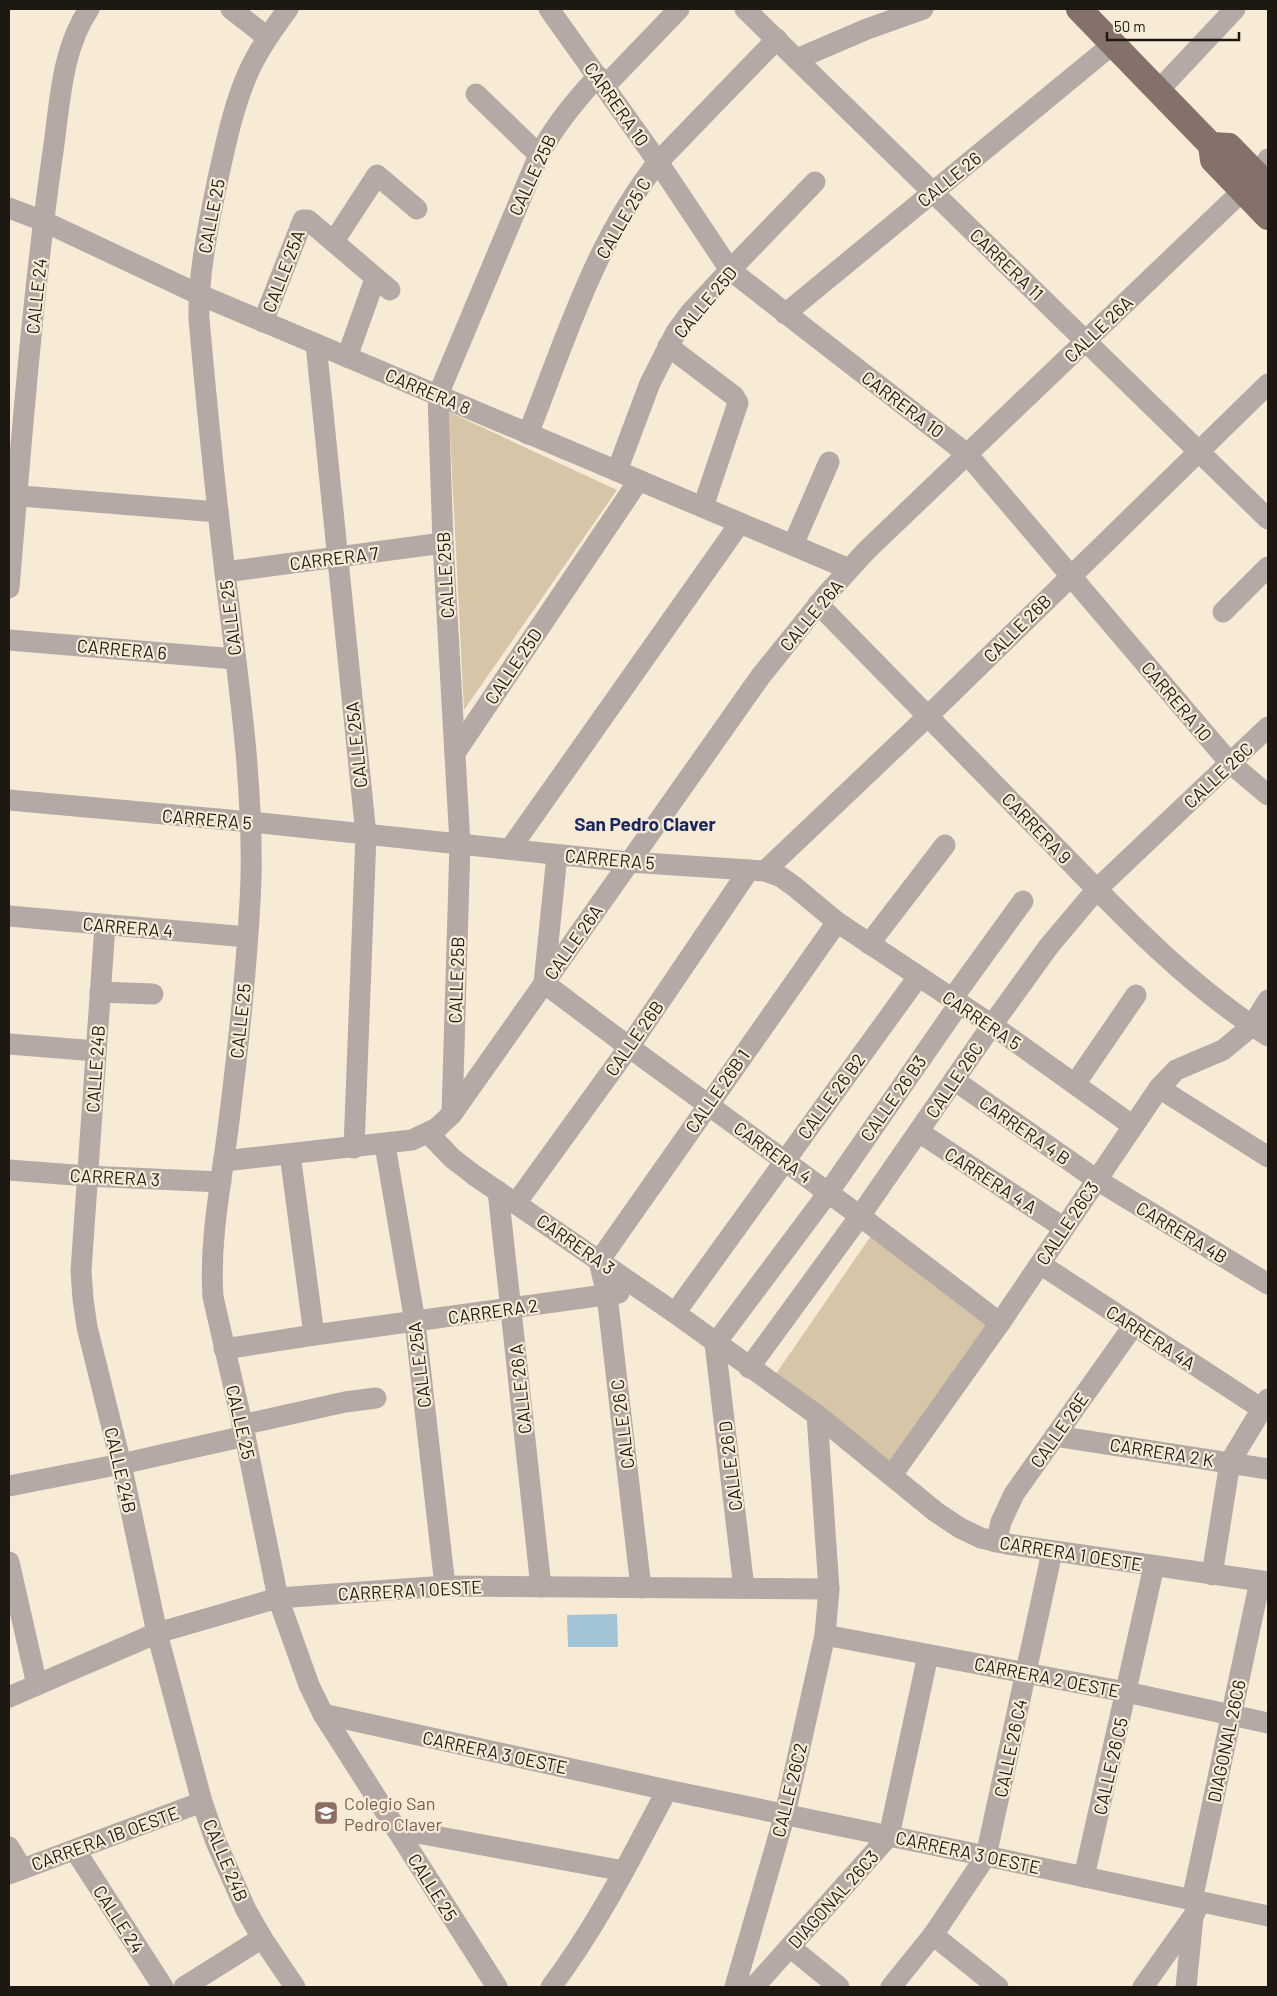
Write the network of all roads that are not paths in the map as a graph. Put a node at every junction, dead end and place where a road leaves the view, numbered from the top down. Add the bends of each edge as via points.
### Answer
1 (89, 9) edge
2 (231, 9) edge
3 (288, 9) edge
4 (549, 9) edge
5 (679, 9) edge
6 (745, 9) edge
7 (923, 9) edge
8 (1079, 9) edge
9 (1235, 9) edge
10 (267, 37) junction
11 (777, 39) junction
12 (1113, 44) junction
13 (797, 59) junction
14 (601, 81) junction
15 (1158, 91) junction
16 (476, 94) dead end
17 (539, 155) junction
18 (658, 162) junction
19 (1259, 178) edge
20 (815, 182) dead end
21 (933, 191) junction
22 (9, 208) edge
23 (417, 209) dead end
24 (1268, 217) edge
25 (43, 221) junction
26 (334, 241) junction
27 (730, 270) junction
28 (198, 294) junction
29 (785, 314) junction
30 (263, 322) junction
31 (1086, 340) junction
32 (316, 344) junction
33 (668, 346) junction
34 (347, 357) junction
35 (1268, 384) edge
36 (438, 395) junction
37 (528, 434) junction
38 (1198, 451) junction
39 (967, 454) junction
40 (829, 462) dead end
41 (617, 471) junction
42 (639, 480) junction
43 (13, 496) edge
44 (702, 507) junction
45 (218, 512) junction
46 (1268, 520) edge
47 (740, 523) junction
48 (443, 543) junction
49 (793, 545) junction
50 (337, 558) junction
51 (1268, 567) edge
52 (850, 569) junction
53 (225, 572) junction
54 (1070, 575) junction
55 (9, 588) edge
56 (818, 604) junction
57 (1223, 612) dead end
58 (9, 640) edge
59 (235, 659) junction
60 (928, 716) junction
61 (1268, 727) edge
62 (455, 752) junction
63 (1230, 764) junction
64 (1268, 795) edge
65 (9, 800) edge
66 (251, 822) junction
67 (366, 834) junction
68 (460, 844) junction
69 (945, 845) dead end
70 (510, 849) junction
71 (557, 854) junction
72 (629, 862) junction
73 (757, 870) junction
74 (1097, 889) junction
75 (1023, 901) dead end
76 (9, 916) edge
77 (837, 922) junction
78 (105, 925) junction
79 (247, 937) junction
80 (869, 944) junction
81 (918, 977) junction
82 (544, 983) junction
83 (100, 992) junction
84 (154, 994) dead end
85 (1136, 995) dead end
86 (1268, 1000) edge
87 (955, 1002) junction
88 (992, 1025) junction
89 (1260, 1031) edge
90 (9, 1044) edge
91 (629, 1047) junction
92 (96, 1050) junction
93 (954, 1080) junction
94 (1075, 1084) junction
95 (1159, 1088) junction
96 (707, 1104) junction
97 (452, 1114) junction
98 (1133, 1126) junction
99 (919, 1132) junction
100 (428, 1134) junction
101 (385, 1145) junction
102 (354, 1148) junction
103 (290, 1154) junction
104 (1268, 1156) edge
105 (785, 1161) junction
106 (9, 1170) edge
107 (222, 1171) junction
108 (87, 1176) junction
109 (1097, 1180) junction
110 (498, 1192) junction
111 (828, 1193) junction
112 (516, 1203) junction
113 (860, 1216) junction
114 (1064, 1228) junction
115 (599, 1261) junction
116 (1040, 1264) junction
117 (1268, 1284) edge
118 (643, 1291) junction
119 (607, 1295) junction
120 (511, 1308) junction
121 (675, 1313) junction
122 (414, 1322) junction
123 (1000, 1323) junction
124 (1134, 1325) junction
125 (314, 1335) junction
126 (715, 1344) junction
127 (224, 1349) junction
128 (749, 1368) junction
129 (376, 1398) dead end
130 (1265, 1404) edge
131 (817, 1415) junction
132 (243, 1430) junction
133 (1055, 1436) junction
134 (1230, 1462) junction
135 (121, 1464) junction
136 (1268, 1469) edge
137 (892, 1475) junction
138 (9, 1486) edge
139 (996, 1542) junction
140 (1052, 1552) junction
141 (9, 1562) edge
142 (1154, 1566) junction
143 (1212, 1575) junction
144 (1264, 1582) edge
145 (445, 1586) junction
146 (541, 1587) junction
147 (641, 1588) junction
148 (744, 1588) junction
149 (829, 1589) junction
150 (278, 1598) junction
151 (157, 1633) junction
152 (825, 1635) junction
153 (928, 1655) junction
154 (1026, 1674) junction
155 (37, 1685) junction
156 (1126, 1692) junction
157 (9, 1697) edge
158 (323, 1714) junction
159 (1231, 1715) junction
160 (1268, 1723) edge
161 (666, 1790) junction
162 (202, 1802) junction
163 (785, 1814) junction
164 (396, 1828) junction
165 (889, 1836) junction
166 (9, 1847) edge
167 (75, 1850) junction
168 (986, 1856) junction
169 (15, 1871) edge
170 (624, 1871) junction
171 (1084, 1877) junction
172 (1195, 1906) junction
173 (1268, 1916) edge
174 (933, 1935) junction
175 (262, 1938) junction
176 (790, 1948) junction
177 (163, 1987) edge
178 (184, 1987) edge
179 (295, 1987) edge
180 (497, 1987) edge
181 (550, 1987) edge
182 (735, 1987) edge
183 (754, 1987) edge
184 (839, 1987) edge
185 (891, 1987) edge
186 (998, 1987) edge
187 (1143, 1987) edge
188 (1186, 1987) edge

1 - 25 street, CALLE 24 via 67,55
2 - 10 street
3 - 10 street, CALLE 25
4 - 14 street, CARRERA 10
5 - 14 street, CALLE 25B
6 - 11 street, CARRERA 11
7 - 13 street
8 - 12 main road
9 - 15 street
10 - 28 street, CALLE 25 via 248,73 226,139
11 - 13 street, CARRERA 11
11 - 18 street, CALLE 25 C
12 - 15 main road
12 - 21 street, CALLE 26
13 - 21 street, CARRERA 11
14 - 17 street, CALLE 25B via 564,113
14 - 18 street, CARRERA 10
15 - 19 main road via 1211,145 1229,146
16 - 17 street
17 - 36 street, CALLE 25B
18 - 27 street, CARRERA 10
18 - 37 street, CALLE 25 C via 623,212 600,254
19 - 24 main road
19 - 31 street, CALLE 26A
20 - 27 street, CALLE 25D
21 - 29 street, CALLE 26
21 - 31 street, CARRERA 11
22 - 25 street, CARRERA 8
23 - 26 street via 377,175
25 - 28 street, CARRERA 8
25 - 43 street, CALLE 24
26 - 30 street, CALLE 25A via 308,220 302,220
26 - 34 street via 382,284
27 - 29 street, CARRERA 10
27 - 33 street, CALLE 25D via 690,313
28 - 30 street, CARRERA 8
28 - 45 street, CALLE 25
29 - 39 street, CARRERA 10
30 - 32 street, CARRERA 8
31 - 38 street, CARRERA 11
31 - 39 street, CALLE 26A
32 - 34 street, CARRERA 8
32 - 50 street, CALLE 25A
33 - 41 street, CALLE 25D via 650,383
33 - 44 street via 734,396 738,403
34 - 36 street, CARRERA 8
35 - 38 street, CALLE 26B
36 - 37 street, CARRERA 8
36 - 48 street, CALLE 25B
37 - 41 street, CARRERA 8
38 - 46 street, CARRERA 11
38 - 54 street, CALLE 26B
39 - 52 street, CALLE 26A
39 - 54 street, CARRERA 10
40 - 49 street
41 - 42 street, CARRERA 8
42 - 44 street, CARRERA 8
42 - 62 street, CALLE 25D
43 - 45 street
43 - 55 street, CALLE 24
44 - 47 street, CARRERA 8
45 - 53 street, CALLE 25
47 - 49 street, CARRERA 8
47 - 70 street
48 - 50 street, CARRERA 7
48 - 62 street, CALLE 25B
49 - 52 street, CARRERA 8
50 - 53 street, CARRERA 7
50 - 67 street, CALLE 25A
51 - 57 street
52 - 56 street, CALLE 26A
53 - 59 street, CALLE 25
54 - 60 street, CALLE 26B
54 - 63 street, CARRERA 10
56 - 60 street, CARRERA 9
56 - 72 street, CALLE 26A via 760,677
58 - 59 street, CARRERA 6
59 - 66 street, CALLE 25
60 - 73 street, CALLE 26B
60 - 74 street, CARRERA 9
61 - 63 street, CALLE 26C
62 - 68 street, CALLE 25B
63 - 64 street, CARRERA 10
63 - 74 street, CALLE 26C
65 - 66 street, CARRERA 5
66 - 67 street, CARRERA 5
66 - 79 street, CALLE 25
67 - 68 street, CARRERA 5
67 - 102 street, CALLE 25A
68 - 70 street, CARRERA 5
68 - 97 street, CALLE 25B
69 - 80 street
70 - 71 street, CARRERA 5
71 - 72 street, CARRERA 5
71 - 82 street
72 - 73 street, CARRERA 5
72 - 82 street, CALLE 26A
73 - 77 street, CARRERA 5 via 781,877
73 - 91 street, CALLE 26B
74 - 88 street, CALLE 26C via 1049,946
74 - 89 street, CARRERA 9 via 1171,962
75 - 87 street, CALLE 26 B3
76 - 78 street, CARRERA 4
77 - 80 street, CARRERA 5
77 - 96 street, CALLE 26B 1
78 - 79 street, CARRERA 4
78 - 83 street, CALLE 24B
79 - 107 street, CALLE 25 via 242,1013
80 - 81 street, CARRERA 5
81 - 87 street, CARRERA 5
81 - 105 street, CALLE 26 B2
82 - 91 street, CARRERA 4
82 - 97 street, CALLE 26A
83 - 84 street
83 - 92 street, CALLE 24B
85 - 94 street
86 - 89 street, CALLE 26C3
87 - 88 street, CARRERA 5
87 - 111 street, CALLE 26 B3
88 - 93 street, CALLE 26C
88 - 94 street, CARRERA 5
89 - 95 street, CALLE 26C3 via 1176,1070
90 - 92 street
91 - 96 street, CARRERA 4
91 - 112 street, CALLE 26B
92 - 108 street, CALLE 24B
93 - 99 street, CALLE 26C
93 - 109 street, CARRERA 4 B
94 - 98 street, CARRERA 5
95 - 98 street, CALLE 26C3
95 - 104 street
96 - 105 street, CARRERA 4
96 - 115 street, CALLE 26B 1
97 - 100 street, CALLE 26A
98 - 109 street, CALLE 26C3
99 - 113 street, CALLE 26C
99 - 114 street, CARRERA 4 A
100 - 101 street, CARRERA 3
100 - 110 street, CARRERA 3 via 452,1158
101 - 102 street, CARRERA 3
101 - 122 street, CALLE 25A
102 - 103 street, CARRERA 3
103 - 107 street, CARRERA 3
103 - 125 street
105 - 111 street, CARRERA 4
105 - 121 street, CALLE 26 B2
106 - 108 street, CARRERA 3
107 - 108 street, CARRERA 3
107 - 127 street, CALLE 25 via 212,1274 213,1298
108 - 135 street, CALLE 24B via 82,1299
109 - 114 street, CALLE 26C3
109 - 117 street, CARRERA 4B
110 - 112 street, CARRERA 3
110 - 120 street, CALLE 26 A
111 - 113 street, CARRERA 4
111 - 126 street
112 - 115 street, CARRERA 3
113 - 123 street, CARRERA 4
113 - 128 street, CALLE 26C
114 - 116 street, CALLE 26C3
115 - 118 street, CARRERA 3
115 - 119 street, CALLE 26 C
116 - 123 street, CALLE 26C3
116 - 124 street, CARRERA 4A
118 - 119 street, CARRERA 2
118 - 121 street, CARRERA 3
119 - 120 street, CARRERA 2
119 - 147 street, CALLE 26 C
120 - 122 street, CARRERA 2
120 - 146 street, CALLE 26 A
121 - 126 street, CARRERA 3
122 - 125 street, CARRERA 2
122 - 145 street, CALLE 25A
123 - 137 street, CALLE 26C3
124 - 130 street, CARRERA 4A
124 - 133 street, CALLE 26E
125 - 127 street, CARRERA 2
126 - 128 street, CARRERA 3
126 - 148 street, CALLE 26 D
127 - 132 street, CALLE 25
128 - 131 street, CARRERA 3
129 - 132 street via 346,1402
130 - 134 street
131 - 137 street, CARRERA 3
131 - 149 street
132 - 135 street
132 - 150 street, CALLE 25
133 - 134 street, CARRERA 2 K
133 - 139 street, CALLE 26E via 1014,1494
134 - 136 street, CARRERA 2 K
134 - 143 street
135 - 138 street
135 - 151 street, CALLE 24B
137 - 139 street, CARRERA 1 OESTE via 960,1528
139 - 140 street, CARRERA 1 OESTE
140 - 142 street, CARRERA 1 OESTE
140 - 154 street, CALLE 26 C4
141 - 155 street
142 - 143 street, CARRERA 1 OESTE
142 - 156 street, CALLE 26 C5
143 - 144 street, CARRERA 1 OESTE
144 - 159 street, DIAGONAL 26C6
145 - 146 street, CARRERA 1 OESTE
145 - 150 street, CARRERA 1 OESTE
146 - 147 street, CARRERA 1 OESTE
147 - 148 street, CARRERA 1 OESTE
148 - 149 street, CARRERA 1 OESTE
149 - 152 street, CALLE 26C2
150 - 151 street, CARRERA 1 OESTE
150 - 158 street, CALLE 25 via 309,1685
151 - 155 street, CARRERA 1 OESTE
151 - 162 street, CALLE 24B
152 - 153 street, CARRERA 2 OESTE
152 - 163 street, CALLE 26C2
153 - 154 street, CARRERA 2 OESTE
153 - 165 street, DIAGONAL 26C3
154 - 156 street, CARRERA 2 OESTE
154 - 168 street, CALLE 26 C4
155 - 157 street, CARRERA 1 OESTE
156 - 159 street, CARRERA 2 OESTE
156 - 171 street, CALLE 26 C5
158 - 161 street, CARRERA 3 OESTE
158 - 164 street, CALLE 25
159 - 160 street, CARRERA 2 OESTE
159 - 172 street, DIAGONAL 26C6
161 - 163 street, CARRERA 3 OESTE
161 - 170 street
162 - 167 street, CARRERA 1B OESTE
162 - 175 street, CALLE 24B via 246,1910
163 - 165 street, CARRERA 3 OESTE
163 - 182 street, CALLE 26C2
164 - 170 street
164 - 180 street, CALLE 25
165 - 168 street, CARRERA 3 OESTE
165 - 176 street, DIAGONAL 26C3
166 - 169 street
167 - 169 street, CARRERA 1B OESTE
167 - 177 street, CALLE 24
168 - 171 street, CARRERA 3 OESTE
168 - 174 street
170 - 181 street
171 - 172 street, CARRERA 3 OESTE
172 - 173 street, CARRERA 3 OESTE
172 - 187 street, DIAGONAL 26C6
172 - 188 street, DIAGONAL 26C6
174 - 185 street
174 - 186 street
175 - 178 street
175 - 179 street, CALLE 24B
176 - 183 street, DIAGONAL 26C3
176 - 184 street

